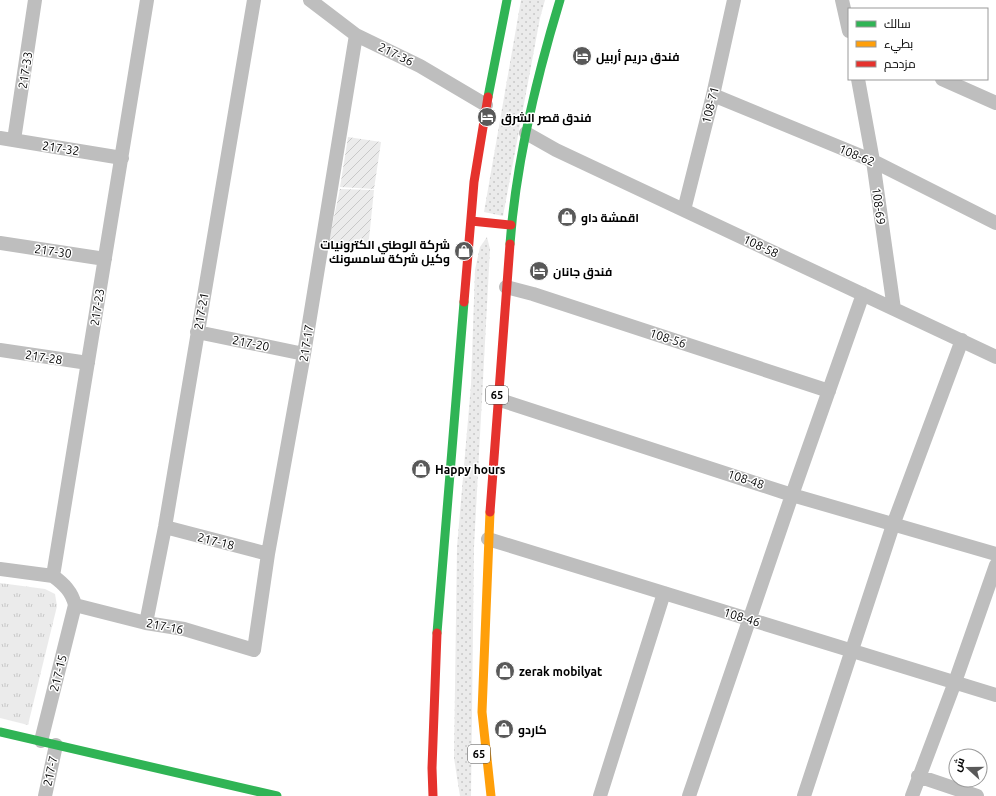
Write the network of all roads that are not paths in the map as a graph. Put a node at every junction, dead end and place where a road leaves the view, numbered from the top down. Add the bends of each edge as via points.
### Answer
1 (35, 0) edge
2 (147, 0) edge
3 (254, 0) edge
4 (310, 0) edge
5 (507, 0) edge
6 (560, 0) edge
7 (734, 0) edge
8 (842, 0) edge
9 (848, 27) edge
10 (356, 35) junction
11 (858, 80) edge
12 (944, 80) edge
13 (713, 95) junction
14 (996, 103) edge
15 (486, 105) junction
16 (526, 133) junction
17 (0, 138) edge
18 (14, 140) junction
19 (122, 158) junction
20 (873, 161) junction
21 (684, 210) junction
22 (470, 221) junction
23 (996, 223) edge
24 (511, 225) junction
25 (0, 243) edge
26 (105, 258) junction
27 (506, 286) junction
28 (863, 294) junction
29 (894, 309) junction
30 (197, 332) junction
31 (962, 340) junction
32 (0, 350) edge
33 (304, 354) junction
34 (996, 357) edge
35 (88, 364) junction
36 (829, 391) junction
37 (497, 399) junction
38 (792, 495) junction
39 (893, 525) junction
40 (165, 528) junction
41 (488, 539) junction
42 (268, 554) junction
43 (996, 554) edge
44 (996, 565) edge
45 (0, 569) edge
46 (53, 576) junction
47 (664, 593) junction
48 (75, 606) junction
49 (750, 620) junction
50 (146, 623) junction
51 (254, 650) joint
52 (850, 650) junction
53 (955, 682) junction
54 (996, 695) edge
55 (482, 712) junction
56 (434, 728) junction
57 (0, 732) edge
58 (41, 741) junction
59 (56, 745) junction
60 (479, 772) dead end
61 (918, 776) junction
62 (442, 789) dead end
63 (44, 796) edge
64 (277, 796) edge
65 (433, 796) edge
66 (492, 796) edge
67 (600, 796) edge
68 (689, 796) edge
69 (804, 796) edge
70 (912, 796) edge
71 (977, 796) edge

1 - 18 street, 217-33
2 - 19 street, 217-23
3 - 30 street, 217-21
4 - 10 street, 217-36
5 - 15 main road
6 - 16 main road, 65 via 546,46
7 - 13 street, 108-71
8 - 9 street
10 - 15 street, 217-36 via 420,66
10 - 33 street, 217-17
11 - 20 street, 108-69
12 - 14 street
13 - 20 street, 108-62
13 - 21 street, 108-71
15 - 22 main road
16 - 21 street, 108-58 via 556,150
16 - 24 main road, 65
17 - 18 street, 217-32
18 - 19 street, 217-32
19 - 26 street, 217-23
20 - 23 street, 108-62
20 - 29 street, 108-69
21 - 28 street, 108-58
22 - 24 main road
22 - 56 main road via 438,614
24 - 27 main road, 65
25 - 26 street, 217-30
26 - 35 street, 217-23
27 - 36 street, 108-56
27 - 37 main road, 65
28 - 29 street, 108-58
28 - 36 street
29 - 31 street, 108-58
30 - 33 street, 217-20
30 - 40 street, 217-21
31 - 34 street, 108-58
31 - 39 street
32 - 35 street, 217-28
33 - 42 street, 217-17
35 - 46 street, 217-23
36 - 38 street
37 - 38 street, 108-48
37 - 41 main road, 65
38 - 39 street, 108-48
38 - 49 street
39 - 43 street, 108-48
39 - 52 street
40 - 42 street, 217-18
40 - 50 street, 217-21
41 - 47 street, 108-46
41 - 55 main road, 65
42 - 51 street, 217-17
44 - 53 street
45 - 46 street
46 - 48 street via 73,596
47 - 49 street, 108-46
47 - 67 street
48 - 50 street, 217-16
48 - 58 street, 217-15
49 - 52 street, 108-46
49 - 68 street
50 - 51 street, 217-16 via 184,629
52 - 53 street, 108-46
52 - 69 street
53 - 54 street, 108-46
53 - 61 street
55 - 60 main road, 65
55 - 66 main road, 65
56 - 62 main road
56 - 65 main road
57 - 58 main road
58 - 59 main road
59 - 63 street, 217-7
59 - 64 main road
61 - 70 street
61 - 71 street

